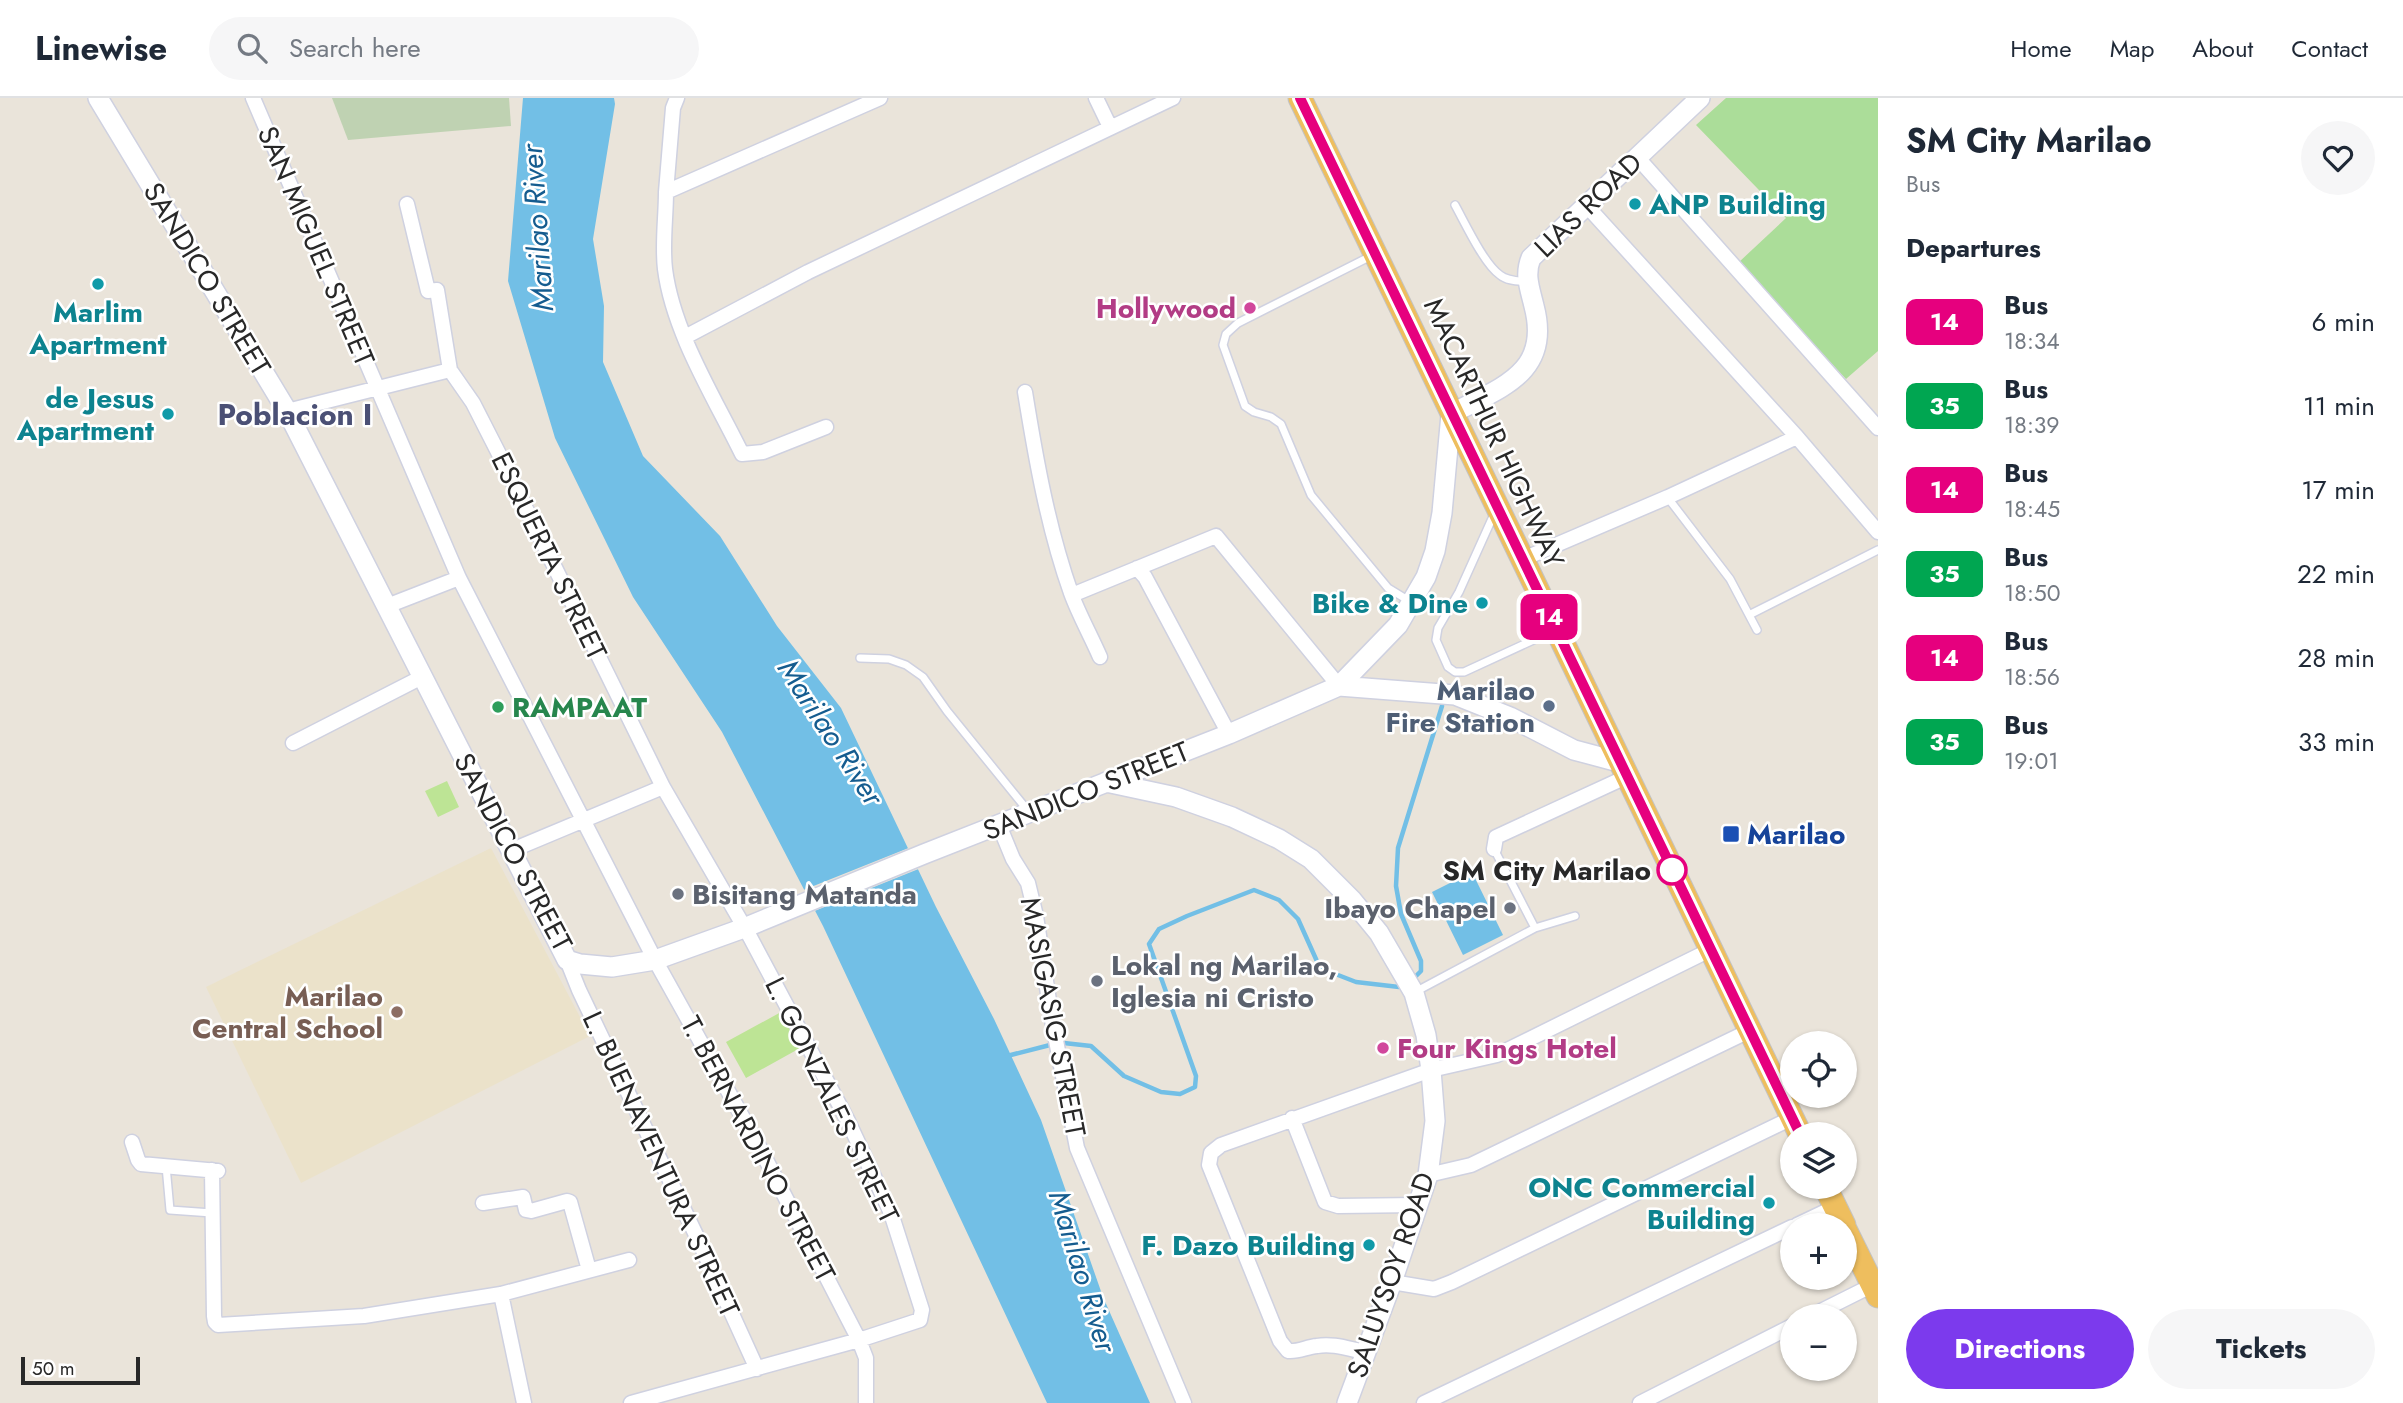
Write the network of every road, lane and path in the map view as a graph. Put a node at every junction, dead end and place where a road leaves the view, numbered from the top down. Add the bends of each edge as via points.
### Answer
1 (98, 98) edge
2 (253, 98) edge
3 (677, 98) edge
4 (880, 98) edge
5 (1096, 98) edge
6 (1173, 98) edge
7 (1300, 98) edge
8 (1700, 98) edge
9 (1110, 127) junction
10 (1637, 157) junction
11 (666, 192) junction
12 (407, 204) dead end
13 (1455, 205) dead end
14 (1586, 205) junction
15 (1377, 253) junction
16 (1528, 282) junction
17 (685, 337) junction
18 (450, 370) junction
19 (376, 387) junction
20 (1025, 392) dead end
21 (287, 411) junction
22 (1451, 414) junction
23 (826, 427) dead end
24 (1878, 428) edge
25 (1797, 437) junction
26 (1668, 497) junction
27 (1497, 509) junction
28 (1878, 532) edge
29 (1878, 550) edge
30 (1521, 560) junction
31 (1137, 568) junction
32 (459, 578) junction
33 (1072, 595) junction
34 (1412, 602) junction
35 (387, 606) junction
36 (1749, 615) junction
37 (1555, 630) junction
38 (1756, 630) dead end
39 (1100, 657) dead end
40 (860, 658) dead end
41 (422, 677) junction
42 (1339, 687) junction
43 (1229, 734) junction
44 (293, 743) dead end
45 (1622, 769) junction
46 (1106, 782) junction
47 (663, 787) junction
48 (1030, 812) junction
49 (585, 821) junction
50 (999, 825) junction
51 (1494, 849) joint
52 (510, 851) junction
53 (1575, 916) dead end
54 (744, 928) junction
55 (1535, 928) junction
56 (1710, 950) junction
57 (567, 960) junction
58 (655, 960) junction
59 (1413, 993) junction
60 (1749, 1031) junction
61 (1431, 1070) junction
62 (1292, 1118) junction
63 (1794, 1122) edge
64 (1780, 1133) edge
65 (132, 1142) dead end
66 (166, 1166) junction
67 (1428, 1175) junction
68 (483, 1203) dead end
69 (1418, 1205) junction
70 (1837, 1211) edge
71 (213, 1213) junction
72 (1780, 1233) edge
73 (629, 1260) dead end
74 (589, 1270) junction
75 (1392, 1282) junction
76 (1875, 1290) edge
77 (501, 1294) junction
78 (1841, 1304) edge
79 (1780, 1332) edge
80 (859, 1340) junction
81 (1365, 1352) junction
82 (757, 1368) junction
83 (524, 1403) edge
84 (631, 1403) edge
85 (866, 1403) edge
86 (1184, 1403) edge
87 (1347, 1403) edge
88 (1424, 1403) edge
89 (1640, 1403) edge

1 - 21 main road, SANDICO STREET
2 - 19 street, SAN MIGUEL STREET
3 - 11 street
4 - 11 street
5 - 9 street
6 - 9 street
7 - 15 highway, MACARTHUR HIGHWAY
8 - 10 main road, LIAS ROAD
9 - 17 street via 808,272
10 - 14 main road, LIAS ROAD
10 - 24 street
11 - 17 street via 665,267
12 - 18 street via 428,291 437,290
13 - 16 lane via 1500,275
14 - 16 main road, LIAS ROAD via 1535,253
14 - 25 street
15 - 22 highway, MACARTHUR HIGHWAY
15 - 34 lane via 1238,323 1226,334 1223,345 1245,406 1281,424 1311,495 1388,588
16 - 22 main road, LIAS ROAD via 1538,323 1530,362 1510,382
17 - 23 street via 742,453 763,452
18 - 19 street
18 - 47 street, ESQUERTA STREET via 499,454
19 - 21 street
19 - 32 street, SAN MIGUEL STREET
20 - 33 street via 1038,471
21 - 35 main road, SANDICO STREET
22 - 27 highway, MACARTHUR HIGHWAY
22 - 34 main road, SANDICO STREET via 1439,532 1426,577
25 - 26 street
25 - 28 street
26 - 30 street
26 - 36 lane via 1730,579
27 - 30 highway, MACARTHUR HIGHWAY
27 - 37 lane via 1438,628 1436,640 1448,667 1464,672
29 - 36 lane
30 - 37 highway, MACARTHUR HIGHWAY
31 - 33 street
31 - 42 street via 1216,536
31 - 43 street
32 - 35 street
32 - 49 street, SAN MIGUEL STREET
33 - 39 street
34 - 42 main road, SANDICO STREET via 1398,625
35 - 41 main road, SANDICO STREET
36 - 38 lane
37 - 45 highway, MACARTHUR HIGHWAY
40 - 48 lane via 889,659 923,677
41 - 44 street
41 - 52 main road, SANDICO STREET
42 - 43 main road, SANDICO STREET
42 - 45 main road, SANDICO STREET via 1455,695
43 - 46 main road, SANDICO STREET
45 - 51 street via 1496,837
45 - 56 highway, MACARTHUR HIGHWAY
46 - 48 main road, SANDICO STREET
46 - 59 main road, SALUYSOY ROAD via 1176,797 1232,817 1311,859 1379,933
47 - 49 street
47 - 54 street, ESQUERTA STREET
48 - 50 main road, SANDICO STREET
49 - 52 street
49 - 58 street, SAN MIGUEL STREET
50 - 54 main road, SANDICO STREET
50 - 86 street, MASIGASIG STREET via 1028,883 1037,916 1077,1148
51 - 55 lane
52 - 57 main road, SANDICO STREET
53 - 55 lane
54 - 58 main road, SANDICO STREET
54 - 80 street, L. GONZALES STREET via 848,1121 891,1213 922,1310 920,1320
55 - 59 lane
56 - 60 highway, MACARTHUR HIGHWAY
56 - 61 street via 1497,1055
57 - 58 main road, SANDICO STREET via 612,967
57 - 82 street, L. BUENAVENTURA STREET
58 - 80 street, T. BERNARDINO STREET
59 - 61 main road, SALUYSOY ROAD
60 - 63 highway, MACARTHUR HIGHWAY
60 - 67 street via 1471,1165
61 - 62 street
61 - 67 main road, SALUYSOY ROAD via 1435,1121
62 - 69 street via 1325,1202 1338,1206
62 - 81 street via 1221,1144 1211,1153 1209,1165 1288,1351 1330,1345
64 - 75 street via 1434,1289
65 - 66 street via 141,1164
66 - 71 lane via 170,1210
66 - 71 street via 215,1170
67 - 69 main road, SALUYSOY ROAD
68 - 74 street via 523,1197 530,1211 570,1202
69 - 75 main road, SALUYSOY ROAD
70 - 76 highway
71 - 77 street via 214,1316 218,1325 364,1316
72 - 88 street
73 - 74 street
74 - 77 street
75 - 81 main road, SALUYSOY ROAD
76 - 78 street
77 - 83 street
79 - 89 street
80 - 82 street
80 - 85 street, T. BERNARDINO STREET via 866,1358
81 - 87 main road, SALUYSOY ROAD
82 - 84 street

